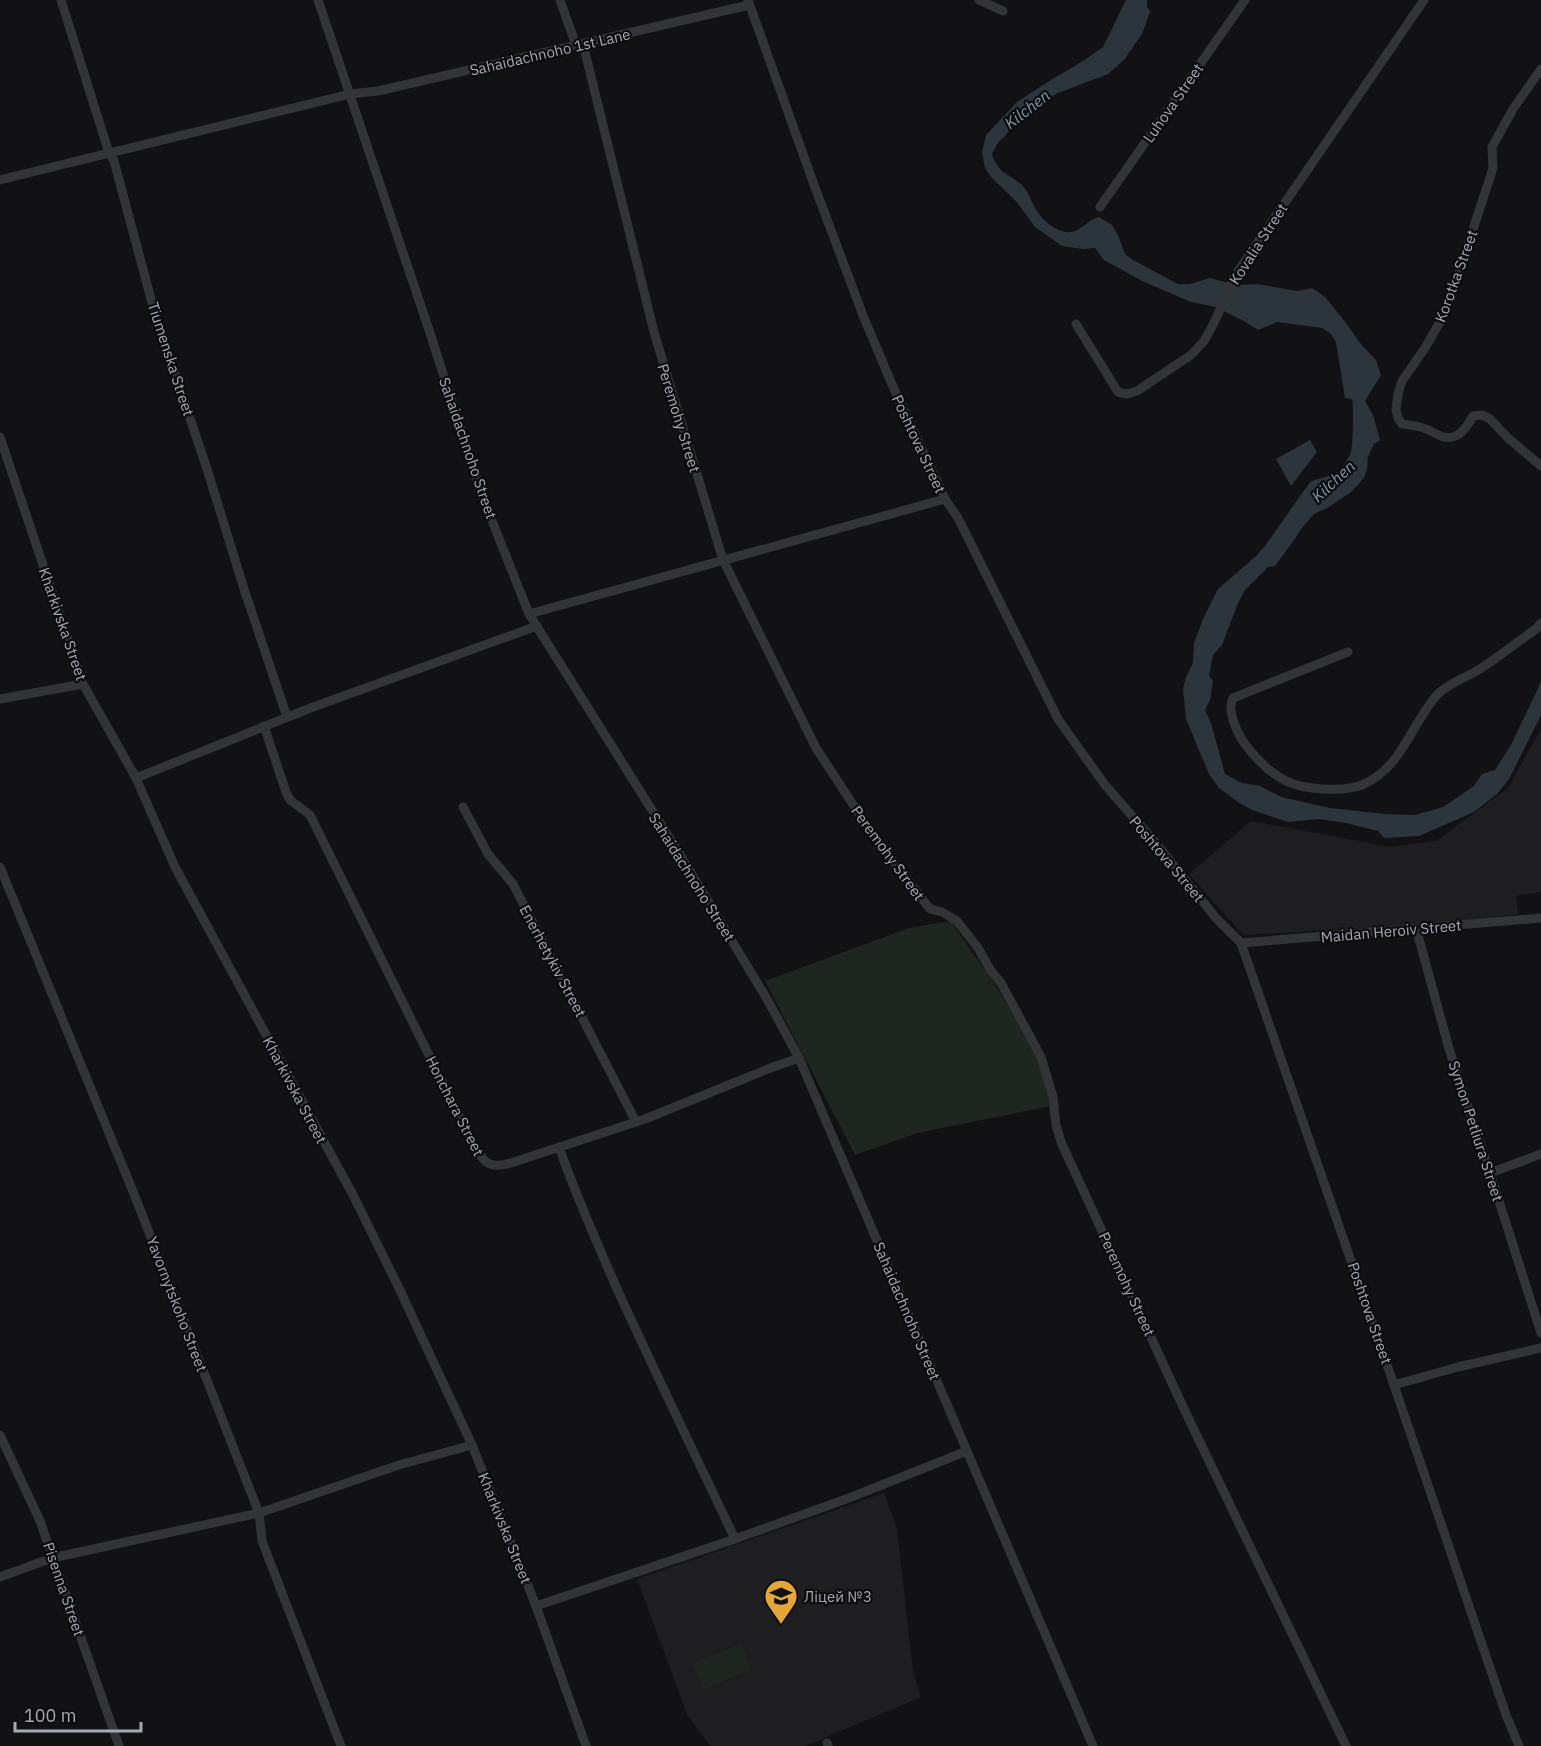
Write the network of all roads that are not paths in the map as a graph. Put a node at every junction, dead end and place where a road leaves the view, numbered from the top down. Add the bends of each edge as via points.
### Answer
1 (61, 0) edge
2 (318, 0) edge
3 (560, 0) edge
4 (979, 0) edge
5 (1245, 0) edge
6 (1424, 0) edge
7 (748, 3) edge
8 (1003, 11) dead end
9 (580, 45) junction
10 (1541, 69) edge
11 (350, 94) junction
12 (109, 153) junction
13 (0, 180) edge
14 (1100, 207) dead end
15 (1076, 324) dead end
16 (0, 437) edge
17 (1541, 466) edge
18 (945, 499) junction
19 (723, 560) junction
20 (529, 614) junction
21 (1541, 623) edge
22 (537, 626) junction
23 (1347, 652) dead end
24 (83, 684) junction
25 (0, 699) edge
26 (287, 717) junction
27 (264, 726) junction
28 (136, 778) junction
29 (463, 807) dead end
30 (0, 867) edge
31 (1541, 918) edge
32 (1416, 928) junction
33 (1241, 943) junction
34 (799, 1058) junction
35 (636, 1122) junction
36 (559, 1147) junction
37 (1541, 1154) edge
38 (1490, 1173) junction
39 (1541, 1333) edge
40 (1541, 1348) edge
41 (1395, 1385) junction
42 (0, 1435) edge
43 (472, 1445) junction
44 (967, 1451) junction
45 (259, 1513) junction
46 (735, 1539) junction
47 (52, 1558) junction
48 (0, 1577) edge
49 (536, 1606) junction
50 (120, 1746) edge
51 (341, 1746) edge
52 (586, 1746) edge
53 (1093, 1746) edge
54 (1346, 1746) edge
55 (1519, 1746) edge

1 - 12 street, Tiumenska Street
2 - 11 street, Sahaidachnoho Street
3 - 9 street, Peremohy Street
4 - 8 street
5 - 14 street, Luhova Street
6 - 15 street, Kovalia Street via 1236,274 1213,325 1191,355 1137,391 1118,392
7 - 9 street, Sahaidachnoho 1st Lane
7 - 18 street, Poshtova Street via 864,318
9 - 11 street, Sahaidachnoho 1st Lane
9 - 19 street, Peremohy Street via 654,332
10 - 17 street, Korotka Street via 1492,147 1493,168 1451,297 1425,348 1402,381 1396,409 1402,423 1443,437 1458,435 1473,416 1482,415
11 - 12 street, Sahaidachnoho 1st Lane
11 - 20 street, Sahaidachnoho Street via 483,498
12 - 13 street, Sahaidachnoho 1st Lane
12 - 26 street, Tiumenska Street via 155,314
16 - 24 street, Kharkivska Street
18 - 19 street
18 - 33 street, Poshtova Street via 1058,718 1105,785
19 - 20 street
19 - 54 street, Peremohy Street via 822,757 871,832 930,909 957,921 978,948 1041,1057 1061,1142
20 - 22 street, Sahaidachnoho Street
21 - 23 street via 1437,695 1393,762 1374,778 1362,785 1324,789 1286,781 1259,762 1243,742 1230,703 1233,698
22 - 26 street
22 - 34 street, Sahaidachnoho Street via 731,939
24 - 25 street
24 - 28 street, Kharkivska Street
26 - 27 street
27 - 28 street
27 - 36 street, Honchara Street via 290,800 310,816 483,1161 502,1166
28 - 43 street, Kharkivska Street via 175,867 353,1195
29 - 35 street, Enerhetykiv Street via 488,854 513,884
30 - 45 street, Yavornytskoho Street
31 - 32 street, Maidan Heroiv Street
32 - 33 street, Maidan Heroiv Street
32 - 38 street, Symon Petliura Street via 1450,1052
33 - 41 street, Poshtova Street
34 - 35 street, Honchara Street
34 - 44 street, Sahaidachnoho Street
35 - 36 street, Honchara Street
36 - 46 street via 642,1343
37 - 38 street
38 - 39 street, Symon Petliura Street
40 - 41 street
41 - 55 street, Poshtova Street
42 - 47 street, Pisenna Street via 40,1521
43 - 45 street via 399,1465
43 - 49 street, Kharkivska Street
44 - 46 street
44 - 53 street, Sahaidachnoho Street
45 - 47 street
45 - 51 street, Yavornytskoho Street via 262,1541
46 - 49 street
47 - 48 street
47 - 50 street, Pisenna Street
49 - 52 street, Kharkivska Street

